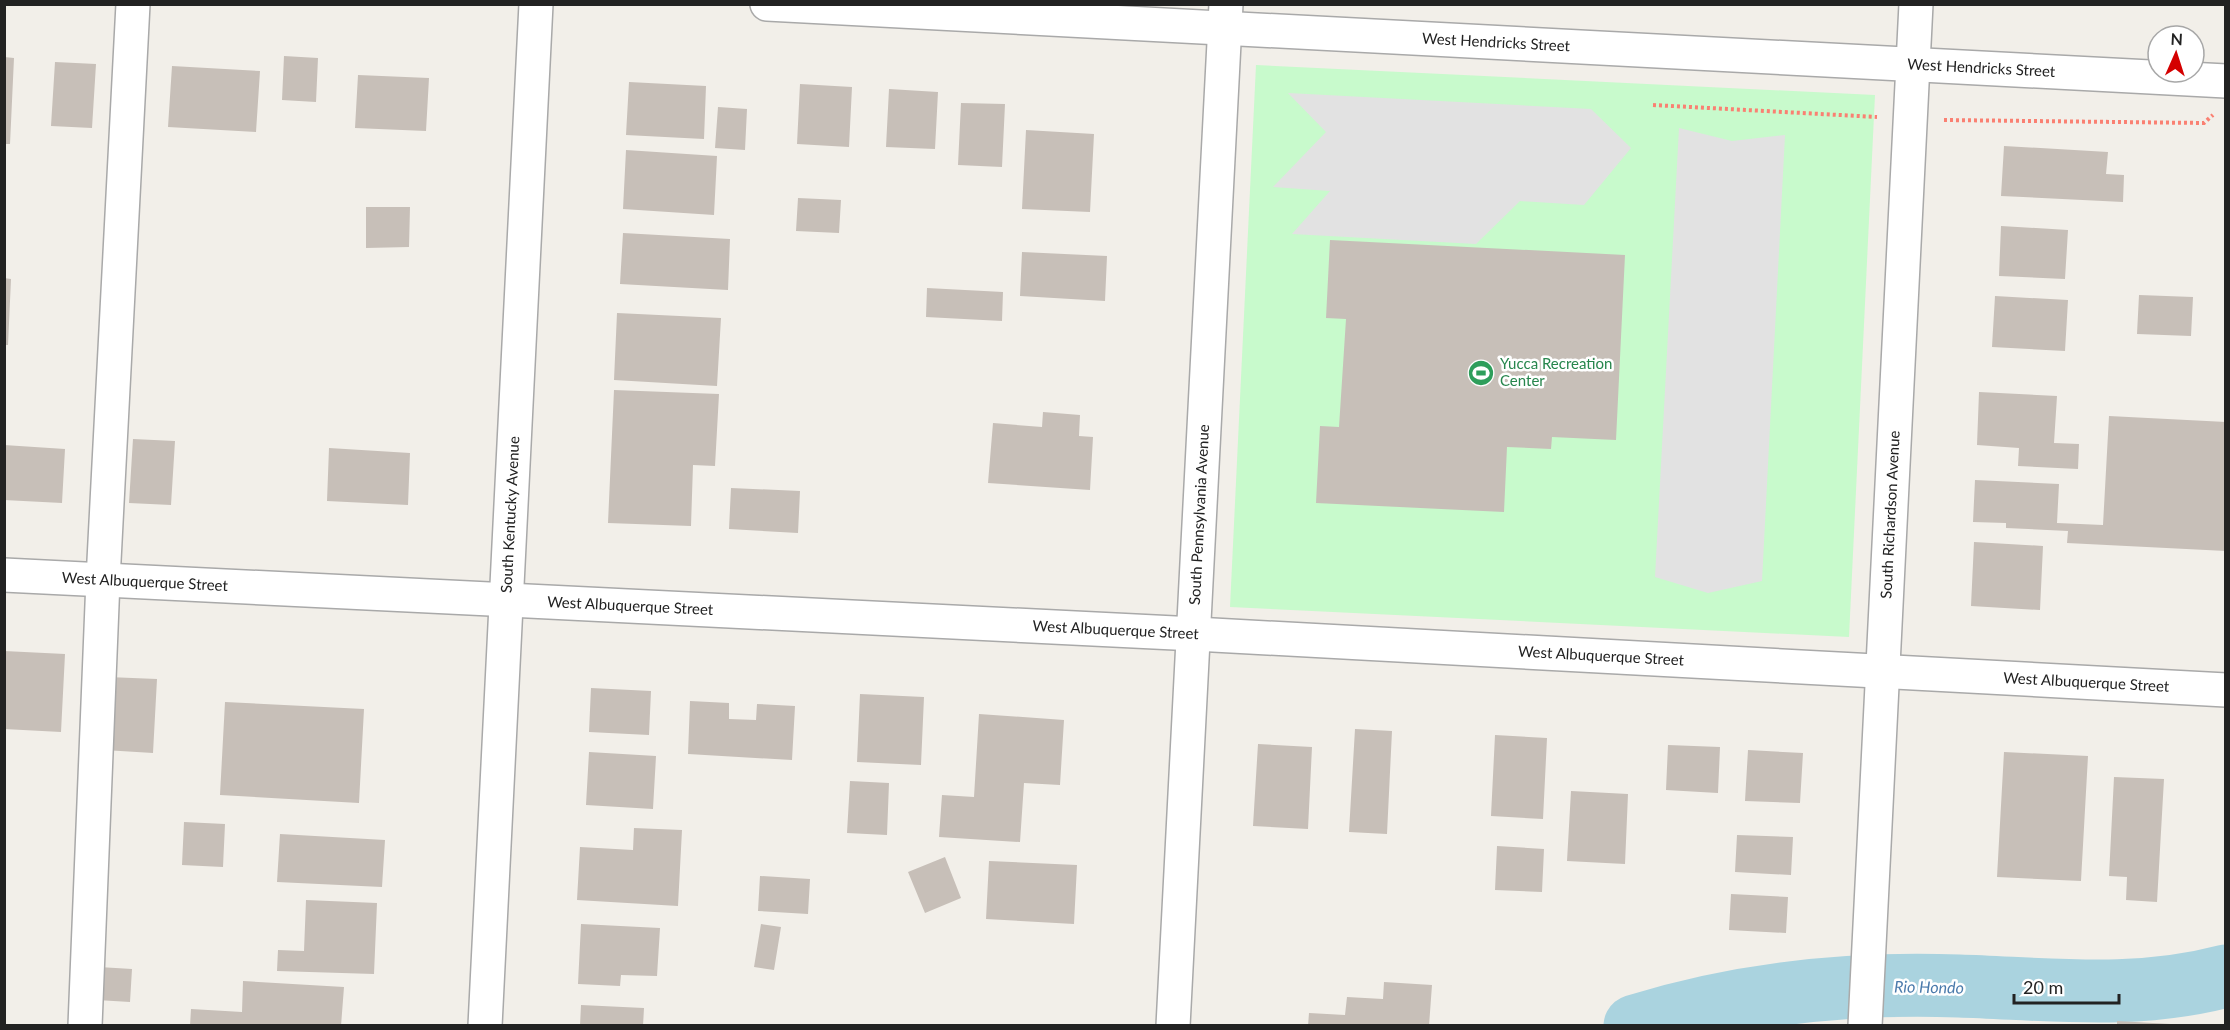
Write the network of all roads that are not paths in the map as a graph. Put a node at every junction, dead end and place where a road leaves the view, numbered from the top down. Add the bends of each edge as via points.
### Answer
1 (133, 4) edge
2 (536, 4) edge
3 (766, 4) edge
4 (1916, 4) edge
5 (1226, 16) edge
6 (1913, 65) junction
7 (2226, 81) edge
8 (4, 575) edge
9 (103, 580) junction
10 (508, 600) junction
11 (1195, 634) junction
12 (1882, 672) junction
13 (2226, 690) edge
14 (85, 1026) edge
15 (485, 1026) edge
16 (1173, 1026) edge
17 (1865, 1026) edge

1 - 9 street
2 - 10 street, South Kentucky Avenue
3 - 5 street, West Hendricks Street
4 - 6 street, South Richardson Avenue
5 - 6 street, West Hendricks Street
5 - 11 street, South Pennsylvania Avenue
6 - 7 street, West Hendricks Street
6 - 12 street, South Richardson Avenue
8 - 9 street, West Albuquerque Street
9 - 10 street, West Albuquerque Street
9 - 14 street
10 - 11 street, West Albuquerque Street
10 - 15 street, South Kentucky Avenue
11 - 12 street, West Albuquerque Street
11 - 16 street, South Pennsylvania Avenue
12 - 13 street, West Albuquerque Street
12 - 17 street, South Richardson Avenue

